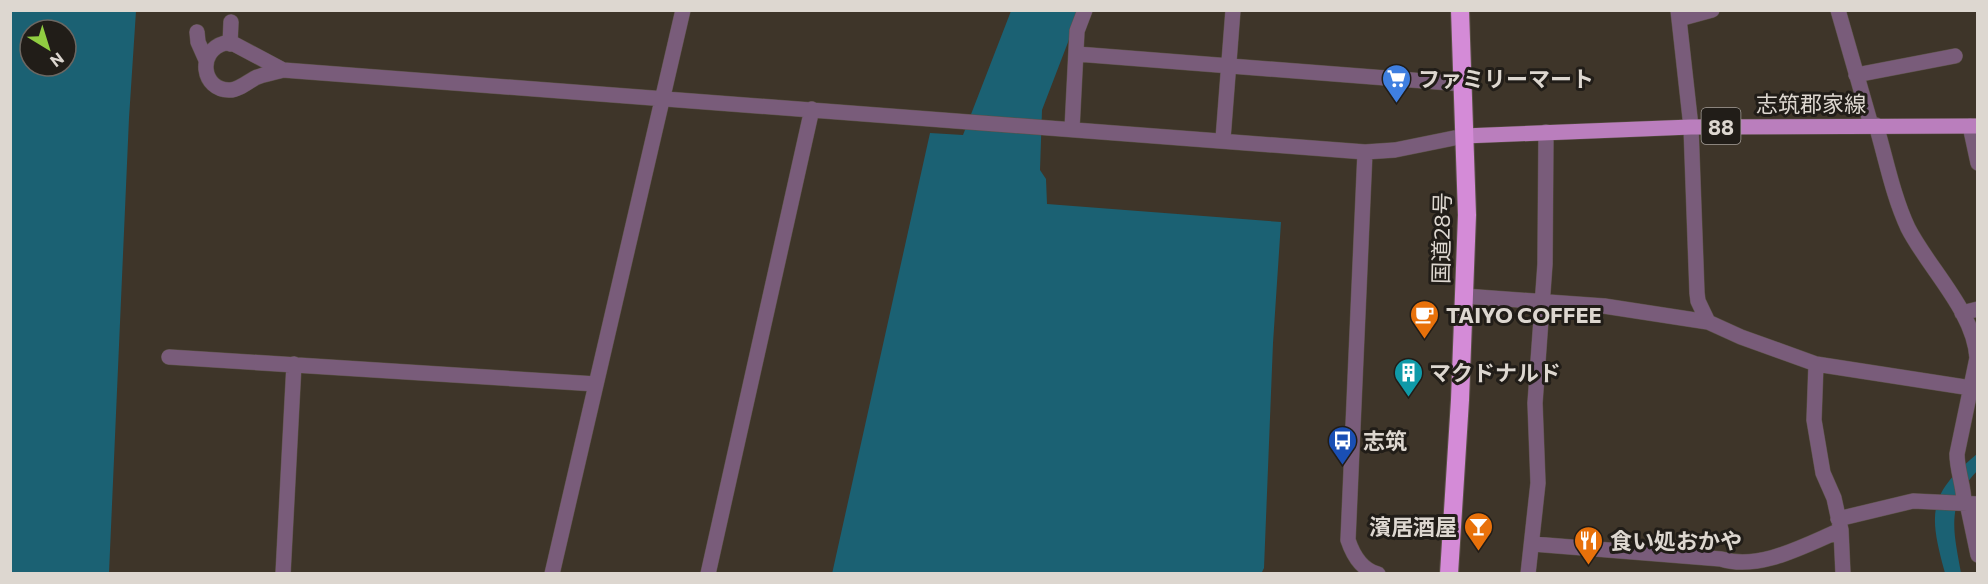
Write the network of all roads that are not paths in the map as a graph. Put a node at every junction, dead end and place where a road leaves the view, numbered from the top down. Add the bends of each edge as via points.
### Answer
1 (683, 10) edge
2 (1085, 10) edge
3 (1233, 10) edge
4 (1460, 10) edge
5 (1712, 10) edge
6 (1838, 10) edge
7 (1679, 15) edge
8 (231, 22) dead end
9 (197, 32) dead end
10 (230, 44) junction
11 (1077, 54) junction
12 (1954, 56) dead end
13 (206, 60) junction
14 (1229, 67) junction
15 (283, 70) junction
16 (1856, 75) junction
17 (1463, 84) junction
18 (662, 100) junction
19 (812, 110) junction
20 (1873, 125) junction
21 (1974, 126) edge
22 (1691, 127) junction
23 (1070, 129) junction
24 (1546, 132) junction
25 (1464, 136) junction
26 (1223, 140) junction
27 (1365, 152) junction
28 (1977, 163) edge
29 (1464, 296) junction
30 (1542, 301) junction
31 (1977, 309) edge
32 (1962, 313) junction
33 (1708, 322) junction
34 (169, 357) dead end
35 (294, 364) junction
36 (1816, 364) junction
37 (596, 384) junction
38 (1973, 387) edge
39 (1966, 501) edge
40 (1840, 525) junction
41 (1533, 544) junction
42 (1977, 555) edge
43 (283, 573) edge
44 (552, 573) edge
45 (708, 573) edge
46 (1378, 573) edge
47 (1449, 573) edge
48 (1528, 573) edge
49 (1843, 573) edge

1 - 18 street
2 - 11 street via 1077,32
3 - 14 street
4 - 17 highway, 国道28号
5 - 7 street
6 - 16 street
7 - 22 street
8 - 10 street
9 - 13 street
10 - 13 street via 217,45
10 - 15 street
11 - 14 street
11 - 23 street
12 - 16 street
13 - 15 street via 206,74 221,89 232,90
14 - 17 street
14 - 26 street
15 - 18 street
16 - 20 street
17 - 25 highway, 国道28号
18 - 19 street
18 - 37 street
19 - 23 street
19 - 45 street
20 - 21 main road, 志筑郡家線 / 88
20 - 22 main road, 志筑郡家線 / 88
20 - 32 street via 1908,228
21 - 28 street
22 - 24 main road, 志筑郡家線 / 88
22 - 33 street via 1697,293
23 - 26 street
24 - 25 main road, 志筑郡家線 / 88
24 - 30 street
25 - 27 street
25 - 29 highway, 国道28号
26 - 27 street
27 - 46 street via 1348,540 1365,568
29 - 30 street
29 - 47 highway, 国道28号
30 - 33 street
30 - 41 street via 1535,403 1538,483
31 - 32 street
32 - 38 street via 1977,349
33 - 36 street
34 - 35 street
35 - 37 street
35 - 43 street
36 - 38 street
36 - 40 street via 1813,406 1818,450
37 - 44 street
38 - 39 street via 1959,443 1958,466
39 - 40 street via 1913,501
39 - 42 street
40 - 41 street via 1774,557 1752,562
40 - 49 street
41 - 48 street

